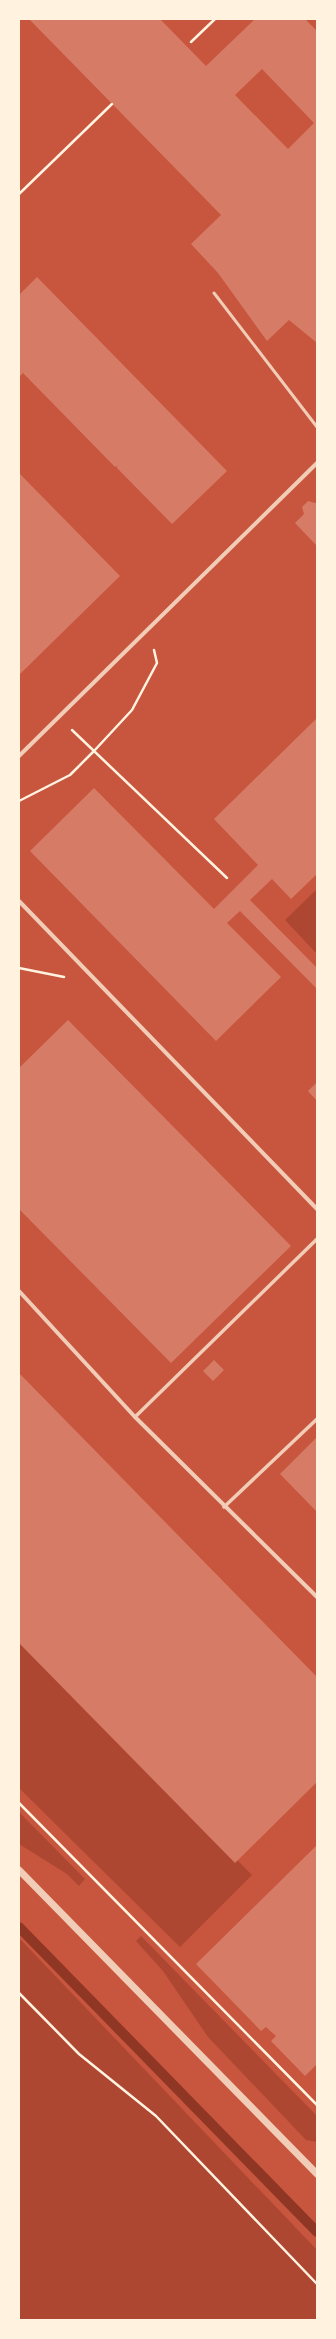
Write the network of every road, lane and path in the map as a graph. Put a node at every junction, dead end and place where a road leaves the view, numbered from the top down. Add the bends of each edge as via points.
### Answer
1 (214, 19) edge
2 (191, 42) dead end
3 (112, 104) dead end
4 (19, 194) edge
5 (214, 293) dead end
6 (317, 427) edge
7 (317, 463) edge
8 (148, 629) junction
9 (59, 717) junction
10 (94, 751) junction
11 (19, 756) edge
12 (19, 801) edge
13 (227, 878) dead end
14 (19, 901) edge
15 (19, 968) edge
16 (91, 975) junction
17 (317, 1209) edge
18 (317, 1239) edge
19 (19, 1291) edge
20 (135, 1417) junction
21 (317, 1419) edge
22 (224, 1507) junction
23 (317, 1597) edge
24 (19, 1802) edge
25 (19, 1870) edge
26 (19, 1993) edge
27 (317, 2105) edge
28 (317, 2174) edge
29 (317, 2284) edge

1 - 2 path
3 - 4 path
5 - 6 lane
7 - 8 street
8 - 9 street
8 - 10 path via 157,663 132,710
9 - 10 path
9 - 11 street
10 - 12 path via 70,775
10 - 13 path
14 - 16 street
15 - 16 path via 66,977
16 - 17 street
18 - 20 street
19 - 20 street
20 - 22 street
21 - 22 street
22 - 23 street
24 - 27 path
25 - 28 street
26 - 29 path via 79,2054 156,2116

